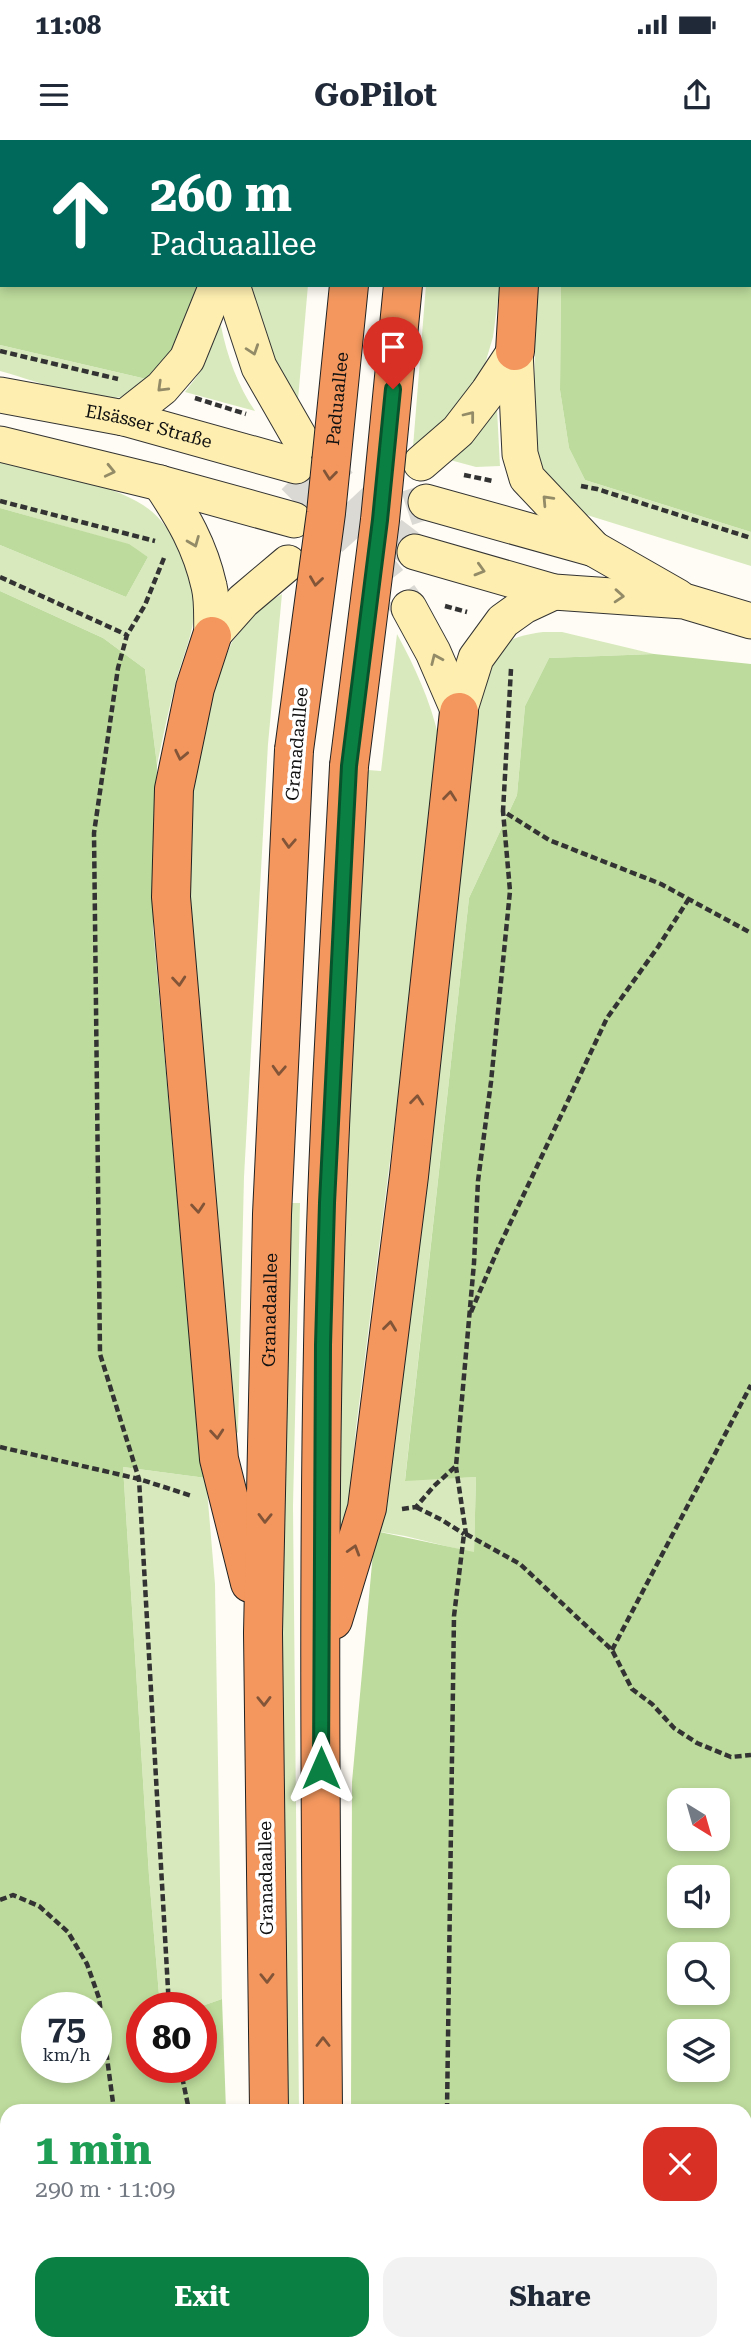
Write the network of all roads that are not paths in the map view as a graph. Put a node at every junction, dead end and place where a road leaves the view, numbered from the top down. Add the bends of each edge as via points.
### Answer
1 (216, 287) edge
2 (233, 287) edge
3 (349, 287) edge
4 (403, 287) edge
5 (519, 287) edge
6 (515, 351) junction
7 (0, 395) edge
8 (124, 418) junction
9 (0, 444) edge
10 (421, 463) tunnel mouth
11 (160, 483) junction
12 (426, 502) tunnel mouth
13 (310, 517) junction
14 (594, 549) junction
15 (415, 552) tunnel mouth
16 (288, 563) dead end
17 (554, 592) junction
18 (684, 601) junction
19 (423, 606) tunnel mouth
20 (751, 621) edge
21 (212, 636) junction
22 (459, 712) junction
23 (263, 1633) junction
24 (320, 1662) junction
25 (269, 2104) edge
26 (323, 2104) edge

1 -> 8 main road via 187,359 162,388
2 -> 8 main road, Elsässer Straße via 291,454
3 -> 13 highway, Paduaallee, bridge
4 - 24 highway, bridge via 349,766 327,1216
5 - 6 highway
10 -> 6 main road via 458,431
14 -> 6 main road via 527,478 520,454
7 - 8 main road, Elsässer Straße
9 -> 11 main road
11 - 13 main road
11 -> 21 main road via 197,546 210,589
12 - 14 main road
13 -> 23 highway, Granadaallee, bridge via 293,751 272,1214
14 - 18 main road
15 -> 17 main road
16 - 21 main road via 243,601
17 -> 18 main road
17 - 22 main road via 503,621 476,657
18 - 20 main road
22 -> 19 main road via 433,652
21 -> 23 highway via 195,688 174,789 172,897 219,1459
24 -> 22 highway via 367,1508 409,1176
23 -> 25 highway, Granadaallee
26 -> 24 highway

